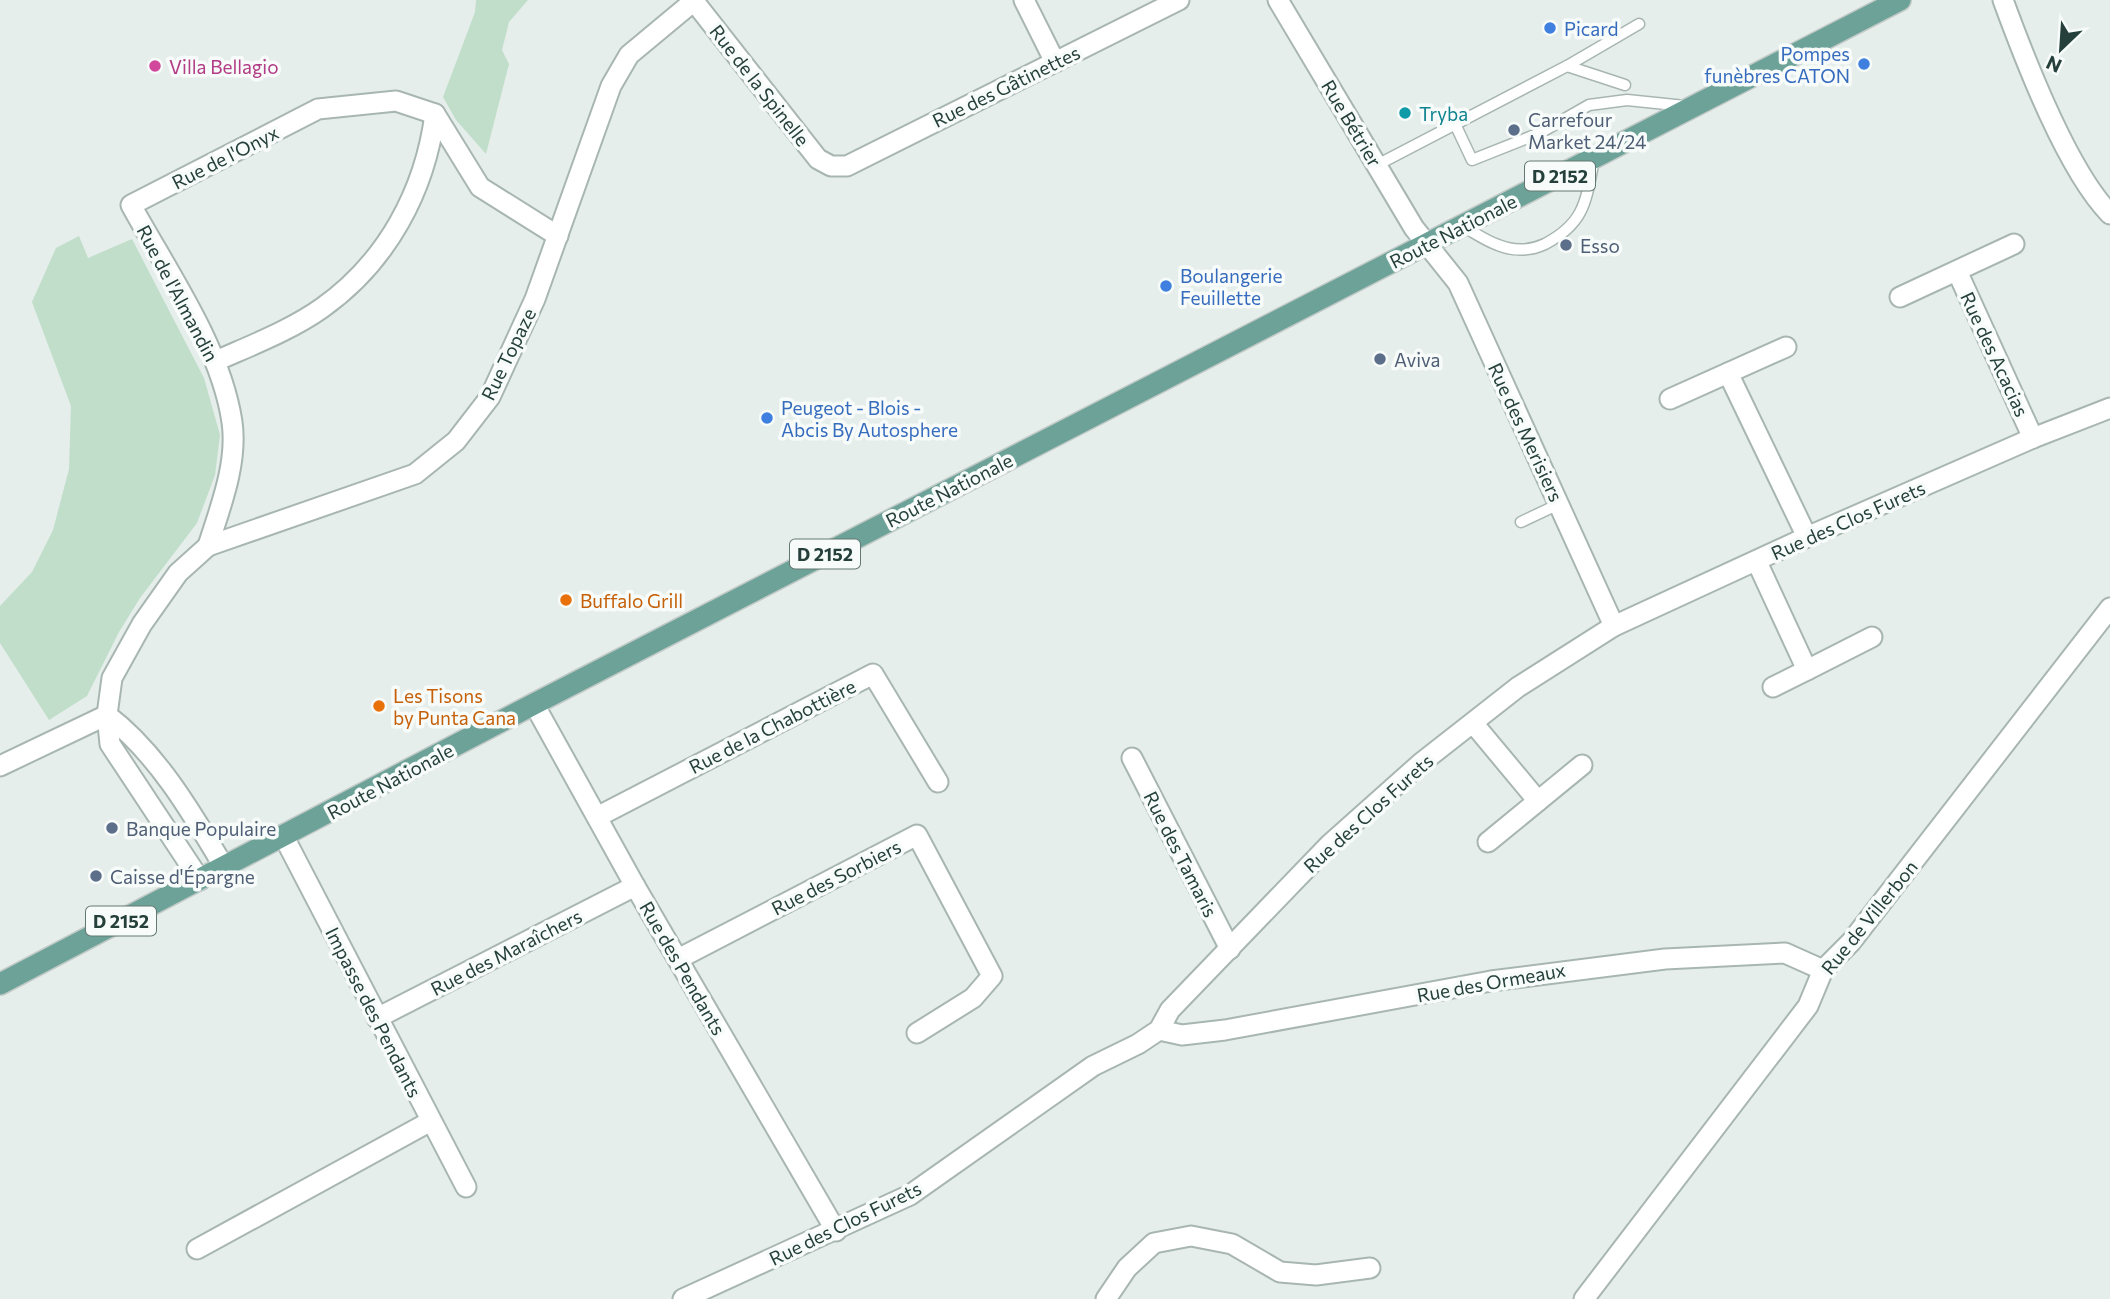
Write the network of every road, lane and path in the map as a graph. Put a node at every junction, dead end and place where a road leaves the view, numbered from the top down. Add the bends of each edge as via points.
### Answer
1 (693, 0) edge
2 (1024, 0) edge
3 (1179, 0) edge
4 (1278, 0) edge
5 (2003, 0) edge
6 (1890, 3) edge
7 (1639, 23) dead end
8 (1055, 62) junction
9 (1567, 66) junction
10 (1625, 85) dead end
11 (1691, 107) junction
12 (435, 114) junction
13 (1455, 124) junction
14 (1595, 158) junction
15 (1377, 165) junction
16 (831, 166) joint
17 (131, 205) joint
18 (2110, 214) edge
19 (1463, 227) junction
20 (558, 236) junction
21 (1427, 244) junction
22 (2014, 244) dead end
23 (1956, 271) junction
24 (1900, 297) dead end
25 (1786, 347) dead end
26 (216, 361) junction
27 (1728, 373) junction
28 (1670, 399) dead end
29 (2110, 408) edge
30 (2033, 438) junction
31 (1559, 504) junction
32 (1521, 522) dead end
33 (1807, 537) junction
34 (208, 546) junction
35 (1757, 562) junction
36 (2110, 608) edge
37 (1614, 626) junction
38 (1872, 637) dead end
39 (1807, 670) junction
40 (1773, 687) dead end
41 (534, 704) junction
42 (107, 715) junction
43 (1473, 723) junction
44 (1132, 758) dead end
45 (1581, 765) dead end
46 (0, 766) edge
47 (937, 782) dead end
48 (1538, 801) junction
49 (597, 817) junction
50 (284, 837) junction
51 (1488, 842) dead end
52 (224, 867) junction
53 (200, 880) junction
54 (635, 886) junction
55 (1230, 949) junction
56 (678, 959) junction
57 (1823, 970) junction
58 (0, 984) edge
59 (377, 1018) junction
60 (1159, 1030) junction
61 (917, 1033) dead end
62 (431, 1121) junction
63 (466, 1186) dead end
64 (836, 1231) junction
65 (197, 1249) dead end
66 (1370, 1269) dead end
67 (683, 1299) edge
68 (1106, 1299) edge
69 (1584, 1299) edge

1 - 16 street, Rue de la Spinelle via 818,159
1 - 20 street, Rue Topaze via 629,55 611,86
2 - 8 street
3 - 8 street, Rue des Gâtinettes
4 - 15 street, Rue Bétrier
5 - 18 street via 2073,161
6 - 11 main road, Route Nationale / D 2152
7 - 9 lane
8 - 16 street, Rue des Gâtinettes via 847,166
9 - 10 lane
9 - 13 lane
11 - 13 lane via 1627,100 1589,105 1540,133 1472,160
11 - 14 main road, Route Nationale / D 2152
12 - 17 street, Rue de l'Onyx via 396,101 318,109
12 - 20 street via 480,187
12 - 26 street via 418,186 390,240 362,274 322,309
13 - 15 lane
14 - 19 main road, Route Nationale / D 2152
14 - 19 lane via 1577,218 1567,232 1539,247 1519,250 1498,245
15 - 21 street, Rue Bétrier
17 - 26 street, Rue de l'Almandin
19 - 21 main road, Route Nationale / D 2152
20 - 34 street, Rue Topaze via 490,397 456,441 415,474
21 - 31 street, Rue des Merisiers via 1458,283
21 - 41 main road, Route Nationale / D 2152
22 - 23 street, Rue des Acacias
23 - 24 street, Rue des Acacias
23 - 30 street, Rue des Acacias
25 - 27 street
26 - 34 street, Rue de l'Almandin via 233,423 229,479
27 - 28 street
27 - 33 street
29 - 30 street, Rue des Clos Furets
30 - 33 street, Rue des Clos Furets
31 - 32 lane
31 - 37 street, Rue des Merisiers
33 - 35 street, Rue des Clos Furets
34 - 42 street, Rue Topaze via 178,573 142,624 112,678
35 - 37 street, Rue des Clos Furets
35 - 39 street
36 - 57 street, Rue de Villerbon via 1851,942
37 - 43 street, Rue des Clos Furets via 1518,687
38 - 39 street
39 - 40 street
41 - 49 street, Rue des Pendants
41 - 50 main road, Route Nationale / D 2152
42 - 46 street
42 - 52 street via 144,749
42 - 53 street, Rue Topaze via 110,744
43 - 48 street
43 - 55 street, Rue des Clos Furets via 1330,844
44 - 55 street, Rue des Tamaris
45 - 48 street
47 - 49 street, Rue de la Chabottière via 873,674
48 - 51 street
49 - 54 street, Rue des Pendants
50 - 52 main road, Route Nationale / D 2152
50 - 59 street, Impasse des Pendants
52 - 53 main road, Route Nationale / D 2152
53 - 58 main road, Route Nationale / D 2152
54 - 56 street, Rue des Pendants
54 - 59 street, Rue des Maraîchers
55 - 60 street, Rue des Clos Furets via 1170,1010
56 - 61 street, Rue des Sorbiers via 917,835 992,976 973,998
56 - 64 street, Rue des Pendants
57 - 60 street, Rue des Ormeaux via 1785,953 1665,959 1492,981 1224,1030 1182,1035
57 - 69 street, Rue de Villerbon via 1808,1006
59 - 62 street, Impasse des Pendants
60 - 64 street, Rue des Clos Furets via 1093,1066 911,1195
62 - 63 street, Impasse des Pendants
62 - 65 street
64 - 67 street, Rue des Clos Furets
66 - 68 street via 1316,1275 1280,1272 1232,1244 1191,1236 1154,1243 1127,1268

